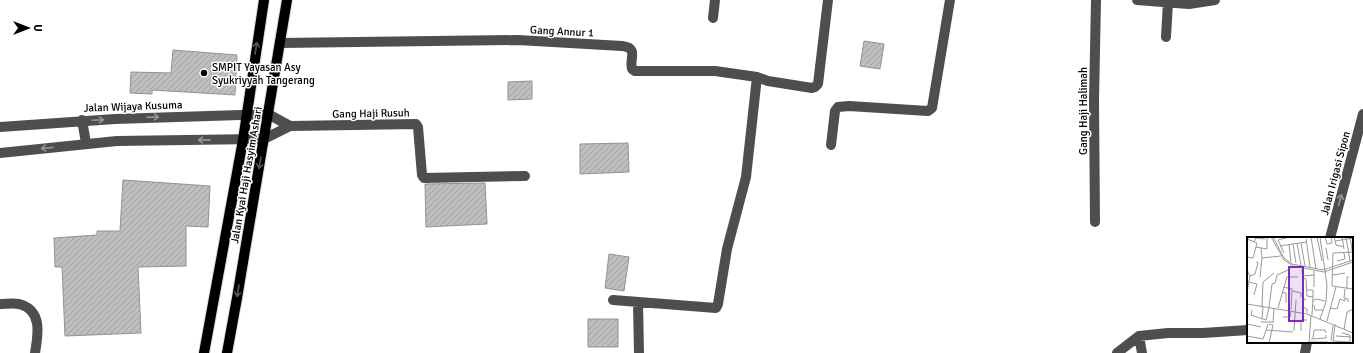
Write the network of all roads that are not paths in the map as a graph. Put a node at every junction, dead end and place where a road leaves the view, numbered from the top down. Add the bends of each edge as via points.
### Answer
1 (264, 0) edge
2 (287, 0) edge
3 (715, 0) edge
4 (828, 0) edge
5 (950, 0) edge
6 (1096, 0) edge
7 (1137, 0) edge
8 (1215, 0) edge
9 (1168, 2) junction
10 (713, 18) dead end
11 (1166, 37) dead end
12 (280, 43) junction
13 (758, 76) junction
14 (247, 114) junction
15 (268, 114) junction
16 (1363, 114) edge
17 (82, 120) junction
18 (290, 126) junction
19 (0, 127) edge
20 (264, 139) junction
21 (243, 140) junction
22 (86, 144) junction
23 (831, 145) dead end
24 (0, 153) edge
25 (526, 176) dead end
26 (1095, 222) dead end
27 (1330, 237) edge
28 (613, 300) dead end
29 (638, 302) junction
30 (0, 304) edge
31 (1247, 330) edge
32 (1139, 336) junction
33 (1307, 343) edge
34 (35, 353) edge
35 (204, 353) edge
36 (226, 353) edge
37 (638, 353) edge
38 (1117, 353) edge
39 (1142, 353) edge
40 (1305, 353) edge

14 -> 1 main road, Jalan Kyai Haji Hasyim Ashari
2 - 12 main road, Jalan Kyai Haji Hasyim Ashari
3 - 10 street
4 - 13 street, Gang Annur 1 via 818,84 809,88 768,81
5 - 23 street via 932,108 928,111 838,107
6 - 26 street, Gang Haji Halimah
7 - 9 street
8 - 9 street via 1189,4
9 - 11 street
12 - 13 street, Gang Annur 1 via 518,40 622,46 631,49 631,66 635,71 715,71
12 - 15 main road, Jalan Kyai Haji Hasyim Ashari
13 - 29 street via 746,176 726,249 717,307 712,309
14 - 15 street, Jalan Wijaya Kusuma
17 -> 14 street, Jalan Wijaya Kusuma
14 - 21 main road, Jalan Kyai Haji Hasyim Ashari
15 - 18 street, Gang Haji Rusuh
15 - 20 main road, Jalan Kyai Haji Hasyim Ashari
27 -> 16 street, Jalan Irigasi Sipon
17 - 19 street, Jalan Wijaya Kusuma
17 - 22 street
18 - 20 street, Gang Haji Rusuh
18 - 25 street, Gang Haji Rusuh via 416,124 424,178
20 - 21 street
20 -> 36 main road, Jalan Kyai Haji Hasyim Ashari
21 -> 22 street via 117,141
21 - 35 main road, Jalan Kyai Haji Hasyim Ashari
22 -> 24 street
28 - 29 street
29 - 37 street
30 - 34 street via 18,304 32,312 38,322
31 - 32 street
32 - 38 street
32 - 39 street
33 - 40 street

